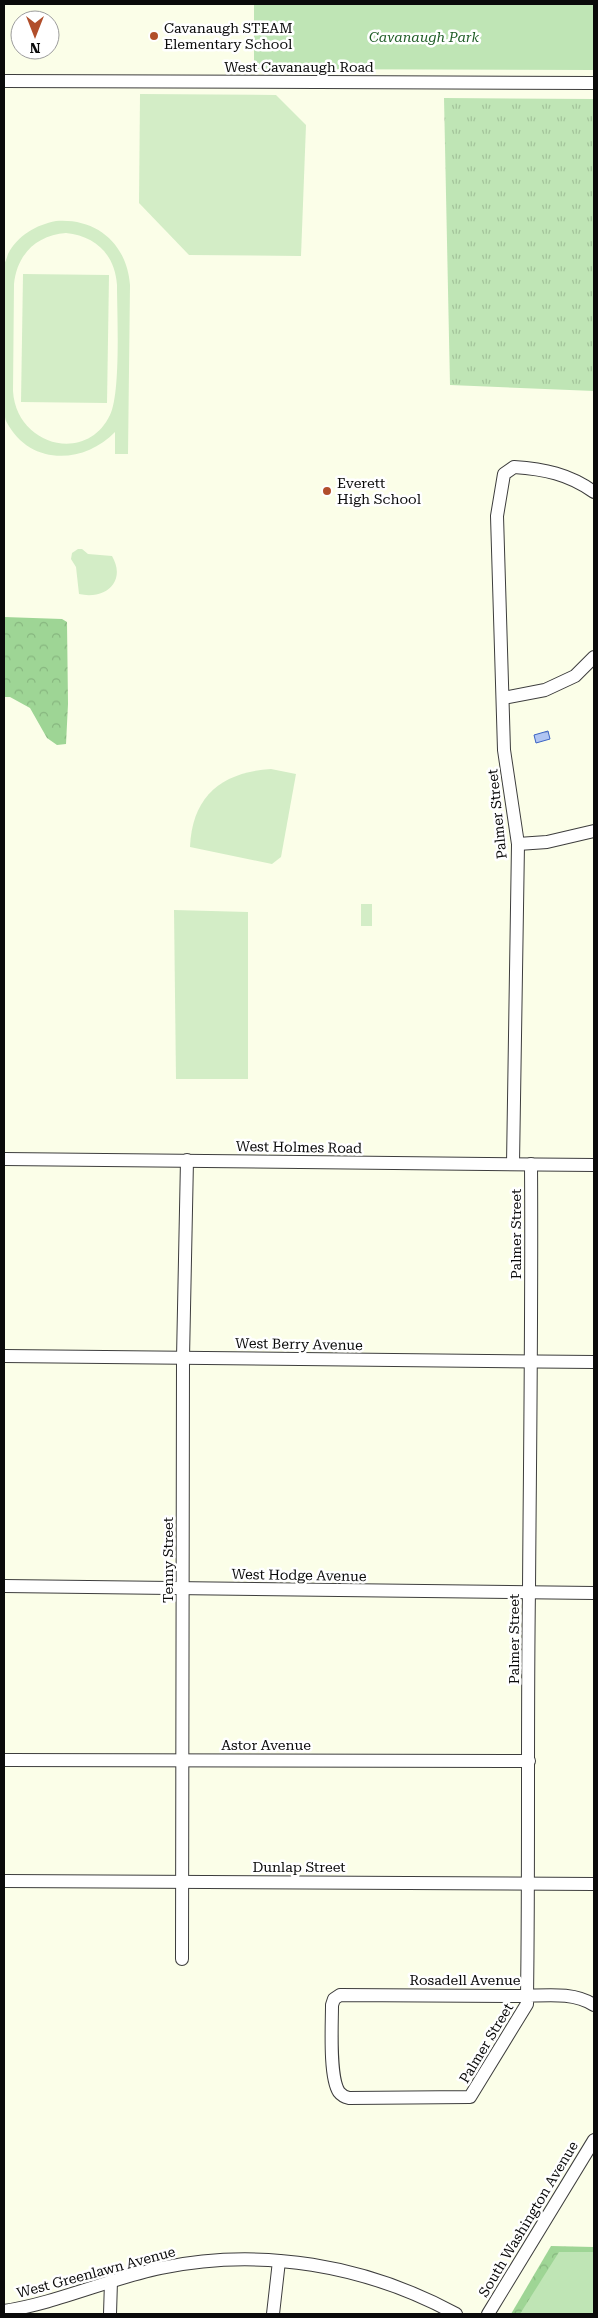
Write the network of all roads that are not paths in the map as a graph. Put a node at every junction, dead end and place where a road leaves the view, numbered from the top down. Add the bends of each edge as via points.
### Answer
1 (4, 81) edge
2 (594, 83) edge
3 (594, 492) edge
4 (594, 657) edge
5 (502, 698) junction
6 (594, 831) edge
7 (518, 844) junction
8 (4, 1159) edge
9 (187, 1160) junction
10 (513, 1164) junction
11 (531, 1164) junction
12 (594, 1165) edge
13 (4, 1356) edge
14 (183, 1358) junction
15 (530, 1362) junction
16 (594, 1362) edge
17 (4, 1586) edge
18 (183, 1588) junction
19 (529, 1592) junction
20 (594, 1593) edge
21 (4, 1760) edge
22 (183, 1760) junction
23 (529, 1761) junction
24 (4, 1881) edge
25 (182, 1882) junction
26 (528, 1883) junction
27 (594, 1884) edge
28 (182, 1959) dead end
29 (527, 1996) junction
30 (594, 2005) edge
31 (342, 2096) joint
32 (594, 2140) edge
33 (279, 2261) junction
34 (111, 2281) junction
35 (4, 2311) edge
36 (110, 2314) edge
37 (273, 2314) edge
38 (456, 2314) edge
39 (488, 2314) edge

1 - 2 street, West Cavanaugh Road
3 - 5 street, Palmer Street via 557,472 514,467 504,474 497,516
4 - 5 street via 574,676 545,690
5 - 7 street, Palmer Street via 504,750
6 - 7 street via 547,842
7 - 10 street, Palmer Street
8 - 9 street, West Holmes Road
9 - 10 street, West Holmes Road
9 - 14 street, Tenny Street
10 - 11 street, West Holmes Road
11 - 12 street, West Holmes Road
11 - 15 street, Palmer Street
13 - 14 street, West Berry Avenue
14 - 15 street, West Berry Avenue
14 - 18 street, Tenny Street
15 - 16 street, West Berry Avenue
15 - 19 street, Palmer Street
17 - 18 street, West Hodge Avenue
18 - 19 street, West Hodge Avenue
18 - 22 street, Tenny Street
19 - 20 street, West Hodge Avenue
19 - 23 street, Palmer Street
21 - 22 street, Astor Avenue
22 - 23 street, Astor Avenue
22 - 25 street, Tenny Street
23 - 26 street, Palmer Street
24 - 25 street, Dunlap Street
25 - 26 street, Dunlap Street
25 - 28 street, Tenny Street
26 - 27 street, Dunlap Street
26 - 29 street, Palmer Street
29 - 30 street, Rosadell Avenue via 567,1996
29 - 31 street, Palmer Street via 525,2010 470,2097
29 - 31 street, Rosadell Avenue via 340,1995 332,2005 333,2068
32 - 39 street, South Washington Avenue
33 - 34 street, West Greenlawn Avenue via 202,2262 161,2268
33 - 37 street
33 - 38 street, West Greenlawn Avenue via 330,2268 377,2280
34 - 35 street, West Greenlawn Avenue via 22,2309
34 - 36 street

